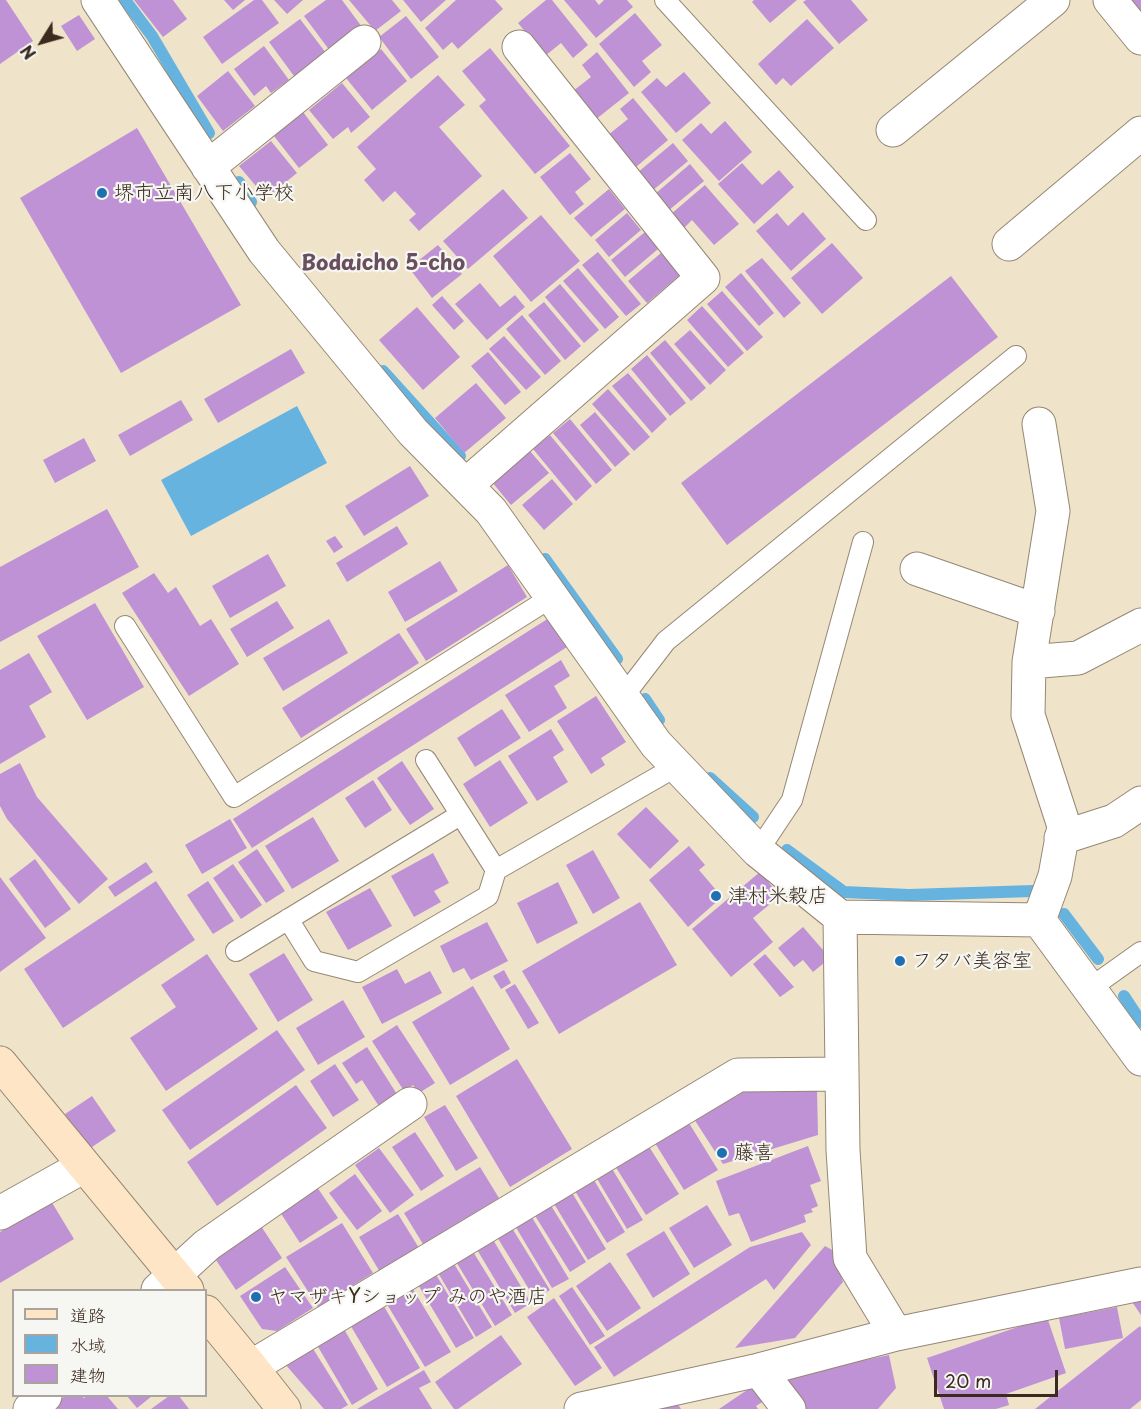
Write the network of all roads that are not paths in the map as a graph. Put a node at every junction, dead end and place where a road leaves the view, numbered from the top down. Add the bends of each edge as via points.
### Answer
1 (98, 0) edge
2 (665, 0) edge
3 (1053, 0) edge
4 (1110, 0) edge
5 (1141, 38) edge
6 (364, 42) dead end
7 (519, 47) dead end
8 (893, 130) dead end
9 (1141, 133) edge
10 (208, 167) junction
11 (866, 220) dead end
12 (1009, 244) dead end
13 (1016, 356) dead end
14 (1039, 424) dead end
15 (466, 485) junction
16 (863, 542) dead end
17 (917, 569) dead end
18 (552, 597) junction
19 (1038, 611) junction
20 (1141, 625) edge
21 (125, 626) dead end
22 (1029, 662) junction
23 (623, 697) junction
24 (426, 760) dead end
25 (677, 766) junction
26 (1141, 803) edge
27 (460, 815) junction
28 (1061, 838) junction
29 (758, 851) junction
30 (496, 870) junction
31 (840, 917) junction
32 (288, 920) junction
33 (1039, 920) junction
34 (236, 951) dead end
35 (1141, 952) edge
36 (1089, 988) junction
37 (1141, 1059) edge
38 (0, 1063) edge
39 (842, 1074) junction
40 (410, 1104) dead end
41 (84, 1166) junction
42 (0, 1213) edge
43 (1141, 1284) edge
44 (173, 1285) edge
45 (207, 1313) edge
46 (896, 1334) junction
47 (252, 1367) junction
48 (759, 1370) junction
49 (43, 1397) edge
50 (30, 1409) edge
51 (284, 1409) edge
52 (581, 1409) edge
53 (789, 1409) edge

1 - 10 street
2 - 11 lane
3 - 8 street
4 - 5 street
6 - 10 street
7 - 15 street via 703,278
9 - 12 street
10 - 15 street via 264,251 413,432
13 - 23 lane via 666,640
14 - 19 street via 1053,511
15 - 18 street via 491,511
16 - 29 lane via 792,800
17 - 19 street
18 - 21 lane via 234,797
18 - 23 street
19 - 22 street
20 - 22 street via 1078,657
22 - 28 street via 1028,715 1064,826
23 - 25 street
24 - 27 lane
25 - 29 street
25 - 30 lane
26 - 28 street via 1114,821
27 - 30 lane
27 - 32 lane
28 - 33 street via 1055,876
29 - 31 street
30 - 32 lane via 488,896 358,972 314,961
31 - 33 street
31 - 39 street
32 - 34 lane
33 - 36 street
35 - 36 lane
36 - 37 street
38 - 41 street
39 - 46 street via 850,1258
39 - 47 street via 738,1075
40 - 44 street via 207,1245
41 - 42 street
41 - 44 street
43 - 46 street
45 - 47 street
46 - 48 street
47 - 51 street
48 - 52 street
48 - 53 street
49 - 50 street

